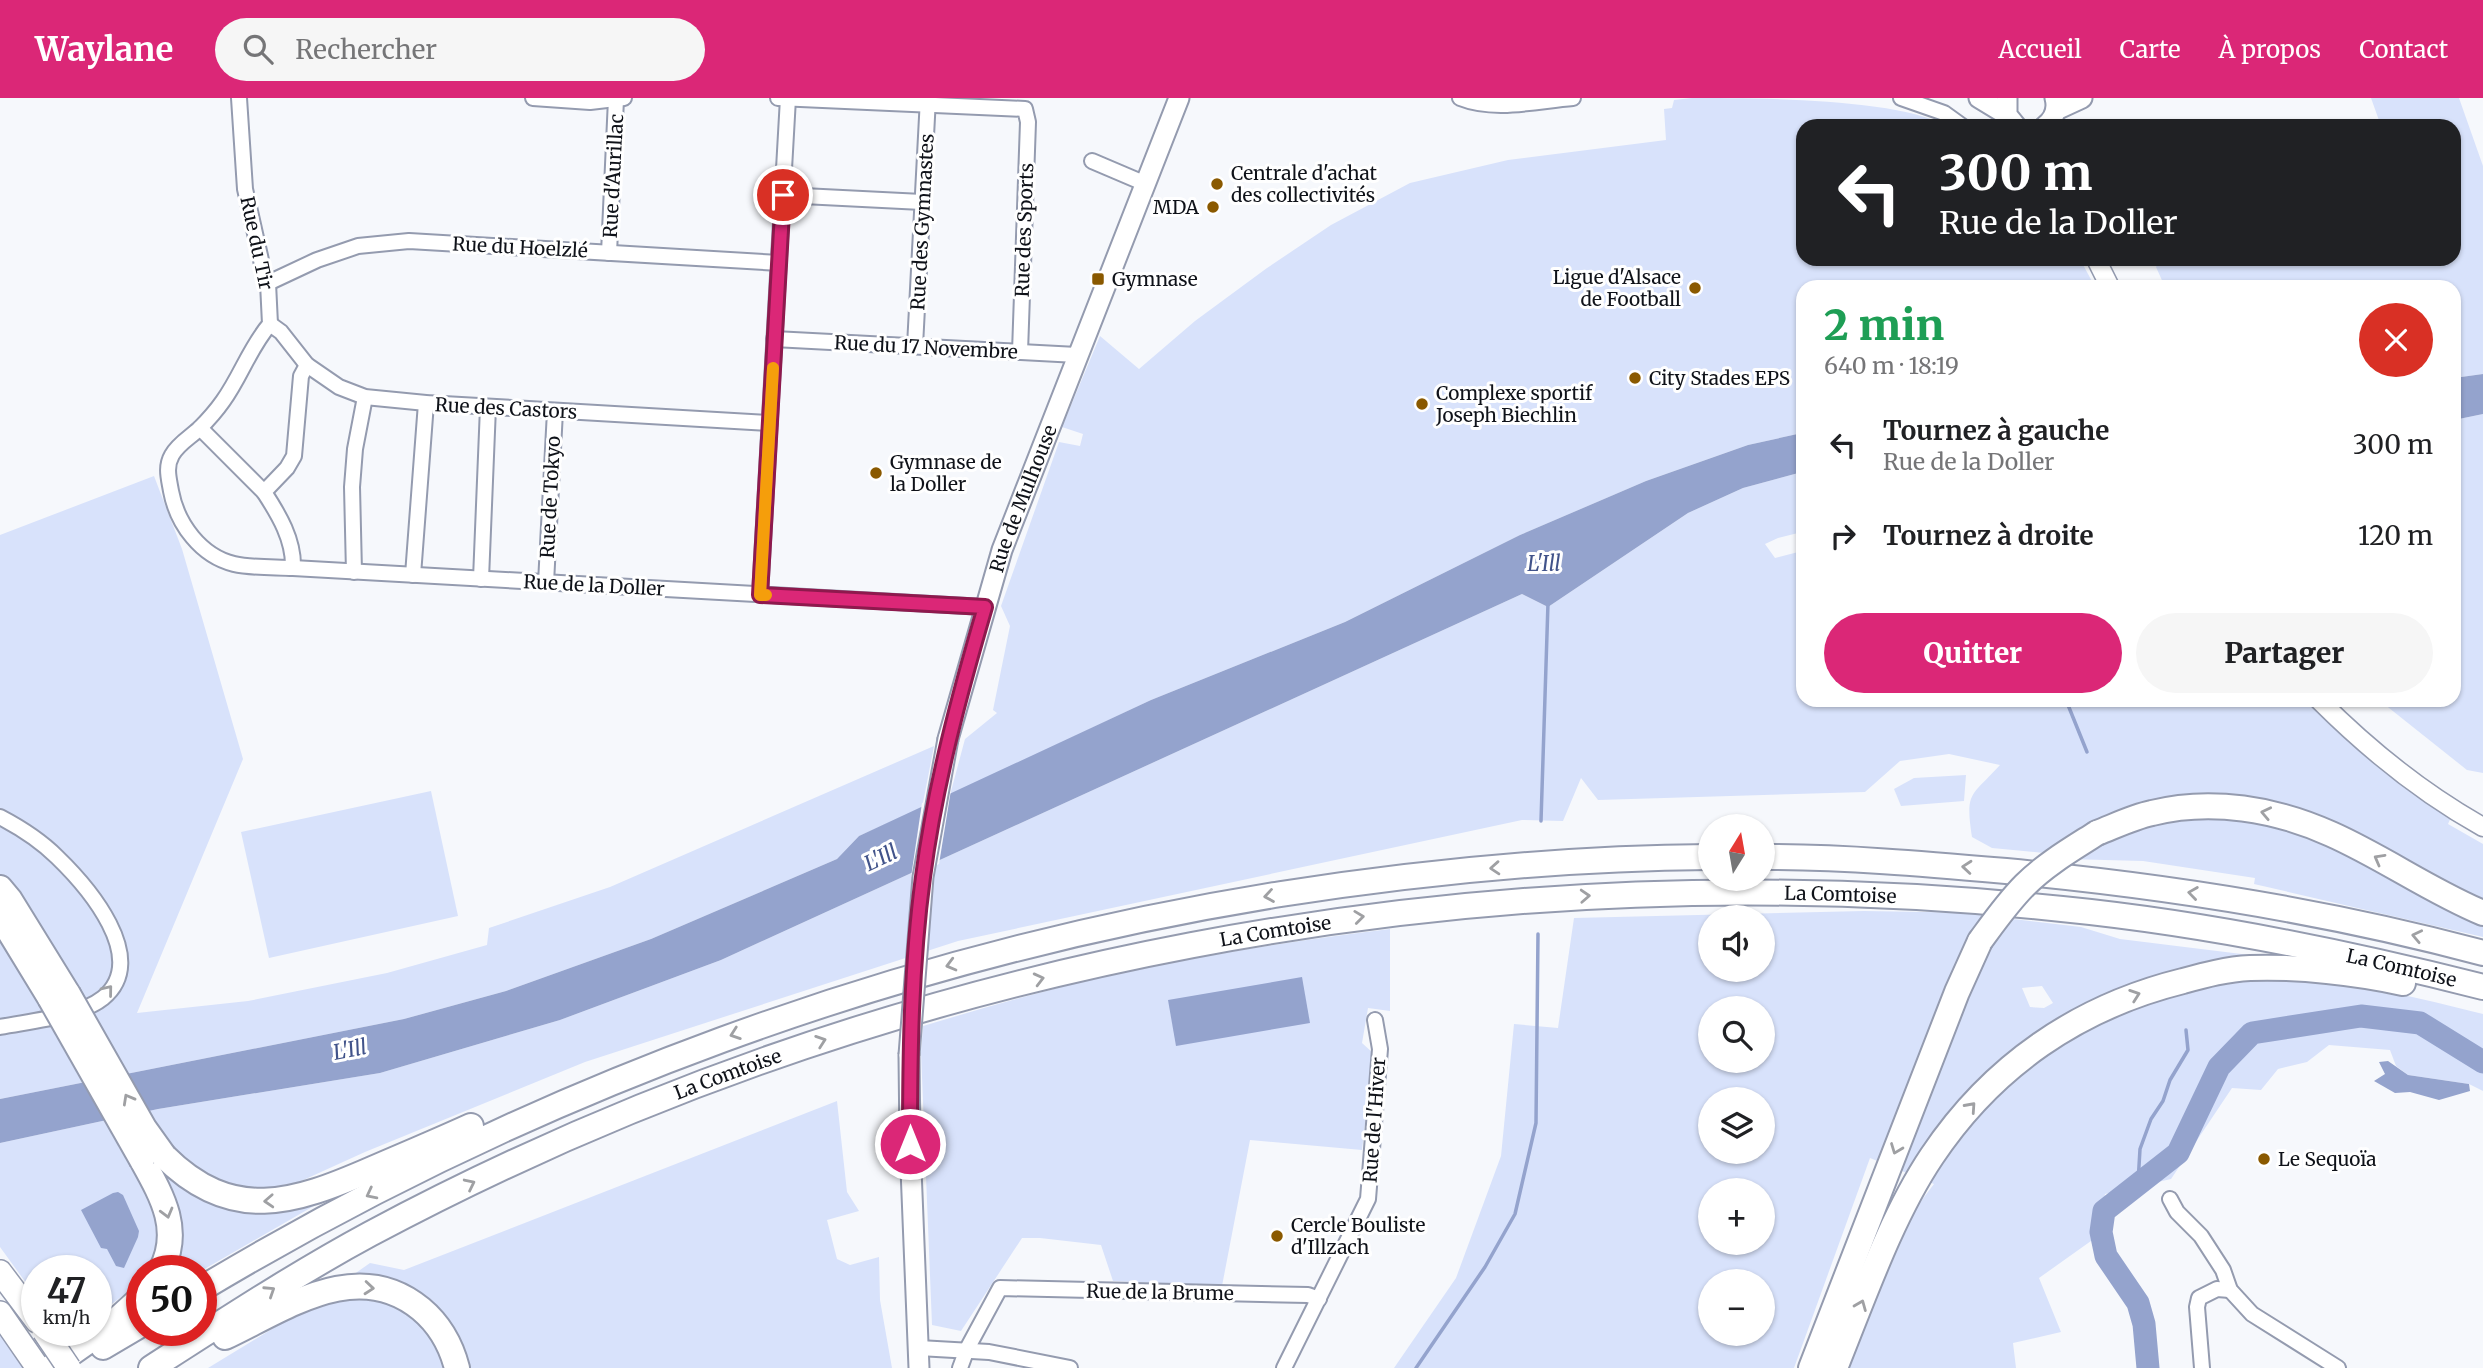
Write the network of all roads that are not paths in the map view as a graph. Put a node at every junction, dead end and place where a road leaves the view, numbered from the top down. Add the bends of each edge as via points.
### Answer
1 (239, 98) edge
2 (533, 98) edge
3 (624, 98) edge
4 (778, 98) edge
5 (788, 98) edge
6 (1460, 98) edge
7 (1573, 98) edge
8 (1901, 98) edge
9 (1979, 98) edge
10 (2082, 98) edge
11 (616, 99) edge
12 (1177, 99) edge
13 (928, 101) edge
14 (2010, 113) edge
15 (2051, 117) edge
16 (1952, 119) edge
17 (1092, 161) dead end
18 (1146, 184) junction
19 (783, 195) junction
20 (922, 202) junction
21 (610, 253) junction
22 (779, 263) junction
23 (268, 283) junction
24 (270, 324) junction
25 (774, 339) junction
26 (915, 346) junction
27 (1020, 352) junction
28 (1077, 355) junction
29 (307, 366) junction
30 (365, 397) junction
31 (426, 403) junction
32 (488, 407) junction
33 (555, 411) junction
34 (770, 422) junction
35 (200, 428) junction
36 (264, 492) junction
37 (293, 568) junction
38 (354, 572) junction
39 (413, 575) junction
40 (481, 579) junction
41 (546, 583) junction
42 (760, 595) junction
43 (985, 607) junction
44 (2326, 707) edge
45 (0, 817) edge
46 (2483, 827) edge
47 (1698, 857) edge
48 (1775, 858) edge
49 (0, 888) edge
50 (2483, 913) edge
51 (0, 916) edge
52 (2483, 953) edge
53 (2483, 987) edge
54 (59, 996) junction
55 (2483, 1003) edge
56 (1376, 1020) dead end
57 (0, 1027) edge
58 (702, 1045) junction
59 (153, 1158) junction
60 (2170, 1199) dead end
61 (166, 1255) edge
62 (0, 1272) edge
63 (217, 1279) edge
64 (2230, 1290) junction
65 (1319, 1299) junction
66 (21, 1300) edge
67 (126, 1312) edge
68 (0, 1313) edge
69 (126, 1334) edge
70 (55, 1346) edge
71 (919, 1348) junction
72 (967, 1349) junction
73 (38, 1368) edge
74 (50, 1368) edge
75 (69, 1368) edge
76 (151, 1368) edge
77 (157, 1368) edge
78 (457, 1368) edge
79 (919, 1368) edge
80 (960, 1368) edge
81 (1070, 1368) edge
82 (1284, 1368) edge
83 (1811, 1368) edge
84 (1835, 1368) edge
85 (2202, 1368) edge
86 (2338, 1368) edge

1 - 23 street, Rue du Tir via 244,189
2 - 11 street
3 - 11 street
4 - 5 street
5 - 13 street
5 - 19 street
6 - 7 street via 1494,106
8 - 16 street
9 - 14 main road
10 - 15 main road
11 - 21 street, Rue d'Aurillac
12 - 18 main road, Rue de Mulhouse
13 - 20 street, Rue des Gymnastes
13 - 27 street, Rue des Sports via 1025,109
17 - 18 street
18 - 28 main road, Rue de Mulhouse
19 - 20 street
19 - 22 street
20 - 26 street, Rue des Gymnastes
21 - 22 street, Rue du Hoelzlé
21 - 23 street, Rue du Hoelzlé via 409,241 358,246
22 - 25 street
23 - 24 street, Rue du Tir
24 - 29 street, Rue des Castors
24 - 35 street via 258,337 240,376
25 - 26 street, Rue du 17 Novembre
25 - 34 street
26 - 27 street, Rue du 17 Novembre
27 - 28 street, Rue du 17 Novembre
28 - 43 main road, Rue de Mulhouse via 1002,550
29 - 30 street, Rue des Castors
29 - 36 street via 301,376 294,456
30 - 31 street, Rue des Castors
30 - 38 street via 352,487
31 - 32 street, Rue des Castors
31 - 39 street
32 - 33 street, Rue des Castors
32 - 40 street
33 - 34 street, Rue des Castors
33 - 41 street, Rue de Tokyo
34 - 42 street
35 - 36 street
35 - 37 street, Rue de la Doller via 180,444 167,470 172,499 188,533 206,552 233,564
36 - 37 street via 281,518
37 - 38 street, Rue de la Doller
38 - 39 street, Rue de la Doller
39 - 40 street, Rue de la Doller
40 - 41 street, Rue de la Doller
41 - 42 street, Rue de la Doller
42 - 43 street, Rue de la Doller
43 - 71 main road, Rue de Mulhouse, bridge via 948,739 923,877 909,1055
44 - 46 street via 2358,739 2446,806
57 -> 45 street via 98,1002 113,988 121,959 113,928 72,873 31,835
47 -> 58 highway, La Comtoise via 1469,870 1210,906 1067,935 934,970
52 -> 48 highway, La Comtoise via 2422,936 2193,893 1933,864
49 - 54 highway
50 -> 83 highway, bridge via 2331,834 2255,810 2196,807 2155,812 2097,833 2056,859 2026,884 1980,941
51 - 54 highway
76 -> 53 highway, La Comtoise via 285,1282 371,1234 640,1107 932,1006 1111,961 1240,935 1349,918 1578,897 1710,892 1927,897 2161,922 2316,949
54 - 59 highway, bridge via 144,1128
84 -> 55 highway via 1879,1259 1931,1157 1984,1092 2064,1028 2110,1004 2165,985 2250,968 2300,969 2396,982
56 - 65 street, Rue de l'Hiver via 1380,1049 1368,1199
58 -> 59 highway via 598,1072 306,1195 259,1202 221,1194
58 -> 63 highway, La Comtoise via 449,1154
59 -> 61 highway via 170,1222
60 - 64 street via 2201,1236
62 - 66 highway
64 - 85 street via 2217,1289 2199,1298
64 - 86 street via 2252,1314
65 - 72 street, Rue de la Brume via 1308,1295 1000,1288
65 - 82 street, Rue de l'Hiver
67 - 74 highway
68 - 73 highway
69 - 75 highway
70 - 75 highway, bridge
71 - 72 street
71 - 79 main road, Rue de Mulhouse
72 - 80 street
72 - 81 street
77 -> 78 highway via 303,1298 365,1287 404,1297 427,1314 444,1336

